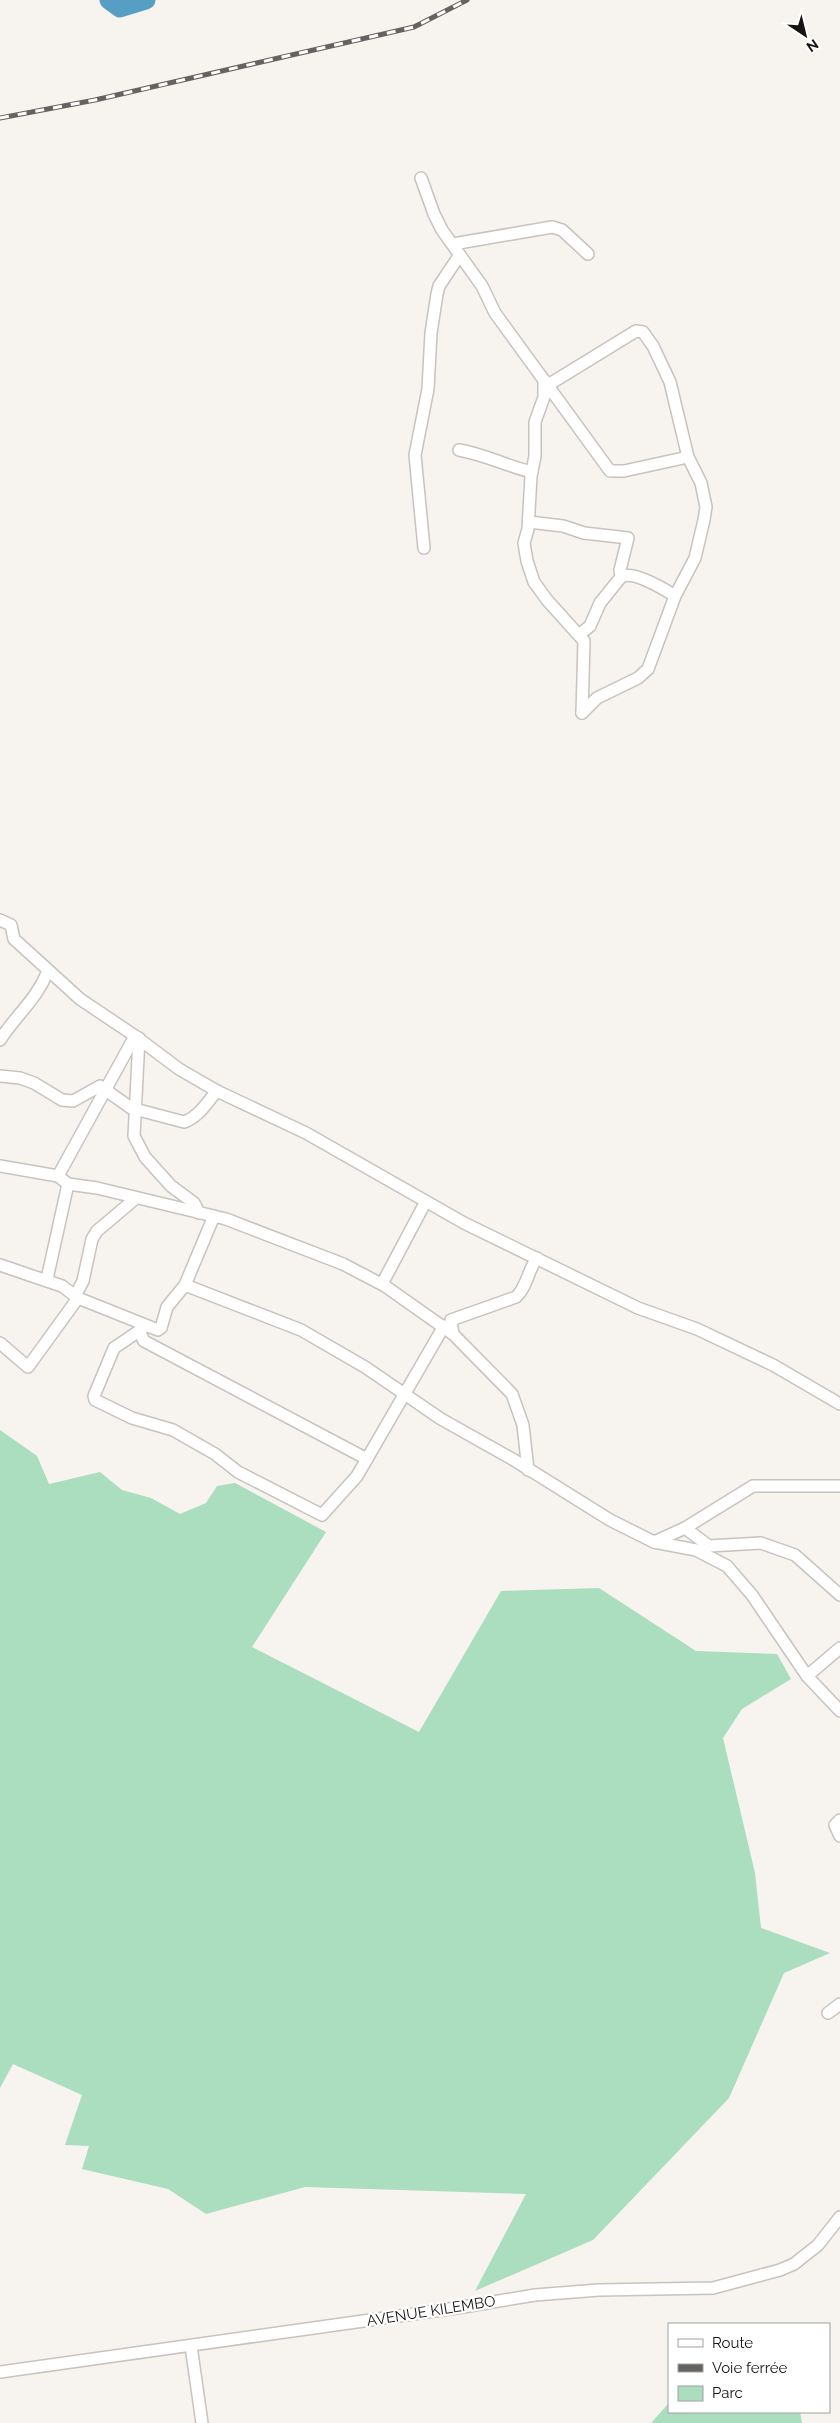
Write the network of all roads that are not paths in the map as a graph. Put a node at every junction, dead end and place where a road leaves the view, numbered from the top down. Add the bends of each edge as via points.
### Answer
1 (421, 178) dead end
2 (453, 244) junction
3 (588, 254) dead end
4 (459, 256) junction
5 (546, 382) junction
6 (459, 450) dead end
7 (688, 457) junction
8 (532, 472) junction
9 (529, 522) junction
10 (424, 548) dead end
11 (621, 577) junction
12 (675, 596) junction
13 (580, 634) junction
14 (0, 920) edge
15 (48, 971) junction
16 (137, 1037) junction
17 (0, 1040) edge
18 (0, 1076) edge
19 (105, 1088) junction
20 (217, 1091) junction
21 (136, 1110) junction
22 (0, 1166) edge
23 (58, 1176) junction
24 (68, 1184) junction
25 (136, 1198) junction
26 (425, 1203) junction
27 (199, 1213) junction
28 (214, 1216) junction
29 (537, 1258) junction
30 (0, 1265) edge
31 (47, 1280) junction
32 (185, 1284) junction
33 (382, 1284) junction
34 (76, 1297) junction
35 (142, 1329) junction
36 (448, 1330) junction
37 (0, 1343) edge
38 (405, 1394) junction
39 (840, 1404) edge
40 (367, 1459) junction
41 (528, 1470) junction
42 (840, 1486) edge
43 (685, 1528) junction
44 (654, 1542) junction
45 (840, 1596) edge
46 (840, 1648) edge
47 (807, 1676) junction
48 (840, 1711) edge
49 (840, 1820) edge
50 (840, 1836) edge
51 (840, 2004) edge
52 (828, 2012) dead end
53 (840, 2217) edge
54 (191, 2346) junction
55 (0, 2372) edge
56 (202, 2423) edge

1 - 2 street via 434,214
2 - 3 street via 552,226 562,230
2 - 4 street
4 - 5 street via 482,286 495,313
4 - 10 street via 437,294 428,389 415,455
5 - 7 street via 613,472
5 - 7 street via 636,332 643,332 670,382
5 - 8 street via 535,422
6 - 8 street
7 - 12 street via 701,483 706,507 697,554
8 - 9 street
9 - 11 street via 626,537
9 - 13 street via 524,543 534,582
11 - 12 street via 627,575 646,580
11 - 13 street via 600,603 590,626
12 - 13 street via 648,669 638,678 597,698 582,713 585,648
14 - 15 street via 11,925 14,939
15 - 16 street via 80,999
15 - 17 street via 28,1007 13,1020
16 - 19 street
16 - 20 street via 179,1069
16 - 21 street
18 - 19 street via 34,1082 62,1100 73,1101 95,1088
19 - 21 street via 124,1105
19 - 23 street
20 - 21 street via 199,1113 184,1122
20 - 26 street via 306,1133
21 - 27 street via 134,1136 145,1157 171,1186 194,1203
22 - 23 street
23 - 24 street
24 - 25 street
24 - 31 street
25 - 27 street
25 - 34 street via 92,1239
26 - 29 street
26 - 33 street
27 - 28 street
28 - 32 street
28 - 33 street via 287,1241
29 - 36 street via 530,1267 521,1293 451,1320
29 - 39 street via 638,1308 697,1329 773,1366
30 - 31 street
31 - 34 street
32 - 35 street via 167,1307 161,1328
32 - 38 street via 301,1330
33 - 36 street
34 - 35 street
34 - 37 street via 28,1367
35 - 40 street via 144,1341
35 - 40 street via 114,1348 95,1400 132,1418 173,1430 215,1454 238,1472 322,1515
36 - 38 street
36 - 41 street via 512,1394 523,1425
38 - 40 street
38 - 41 street
41 - 44 street via 579,1503
42 - 43 street via 753,1486
43 - 44 street
43 - 45 street via 709,1546 761,1543 795,1555
44 - 47 street via 696,1550 727,1566 752,1594
46 - 47 street
47 - 48 street
49 - 50 street via 835,1825
51 - 52 street
53 - 54 street, AVENUE KILEMBO via 818,2245 794,2264 713,2288 535,2295
54 - 55 street, AVENUE KILEMBO
54 - 56 street

